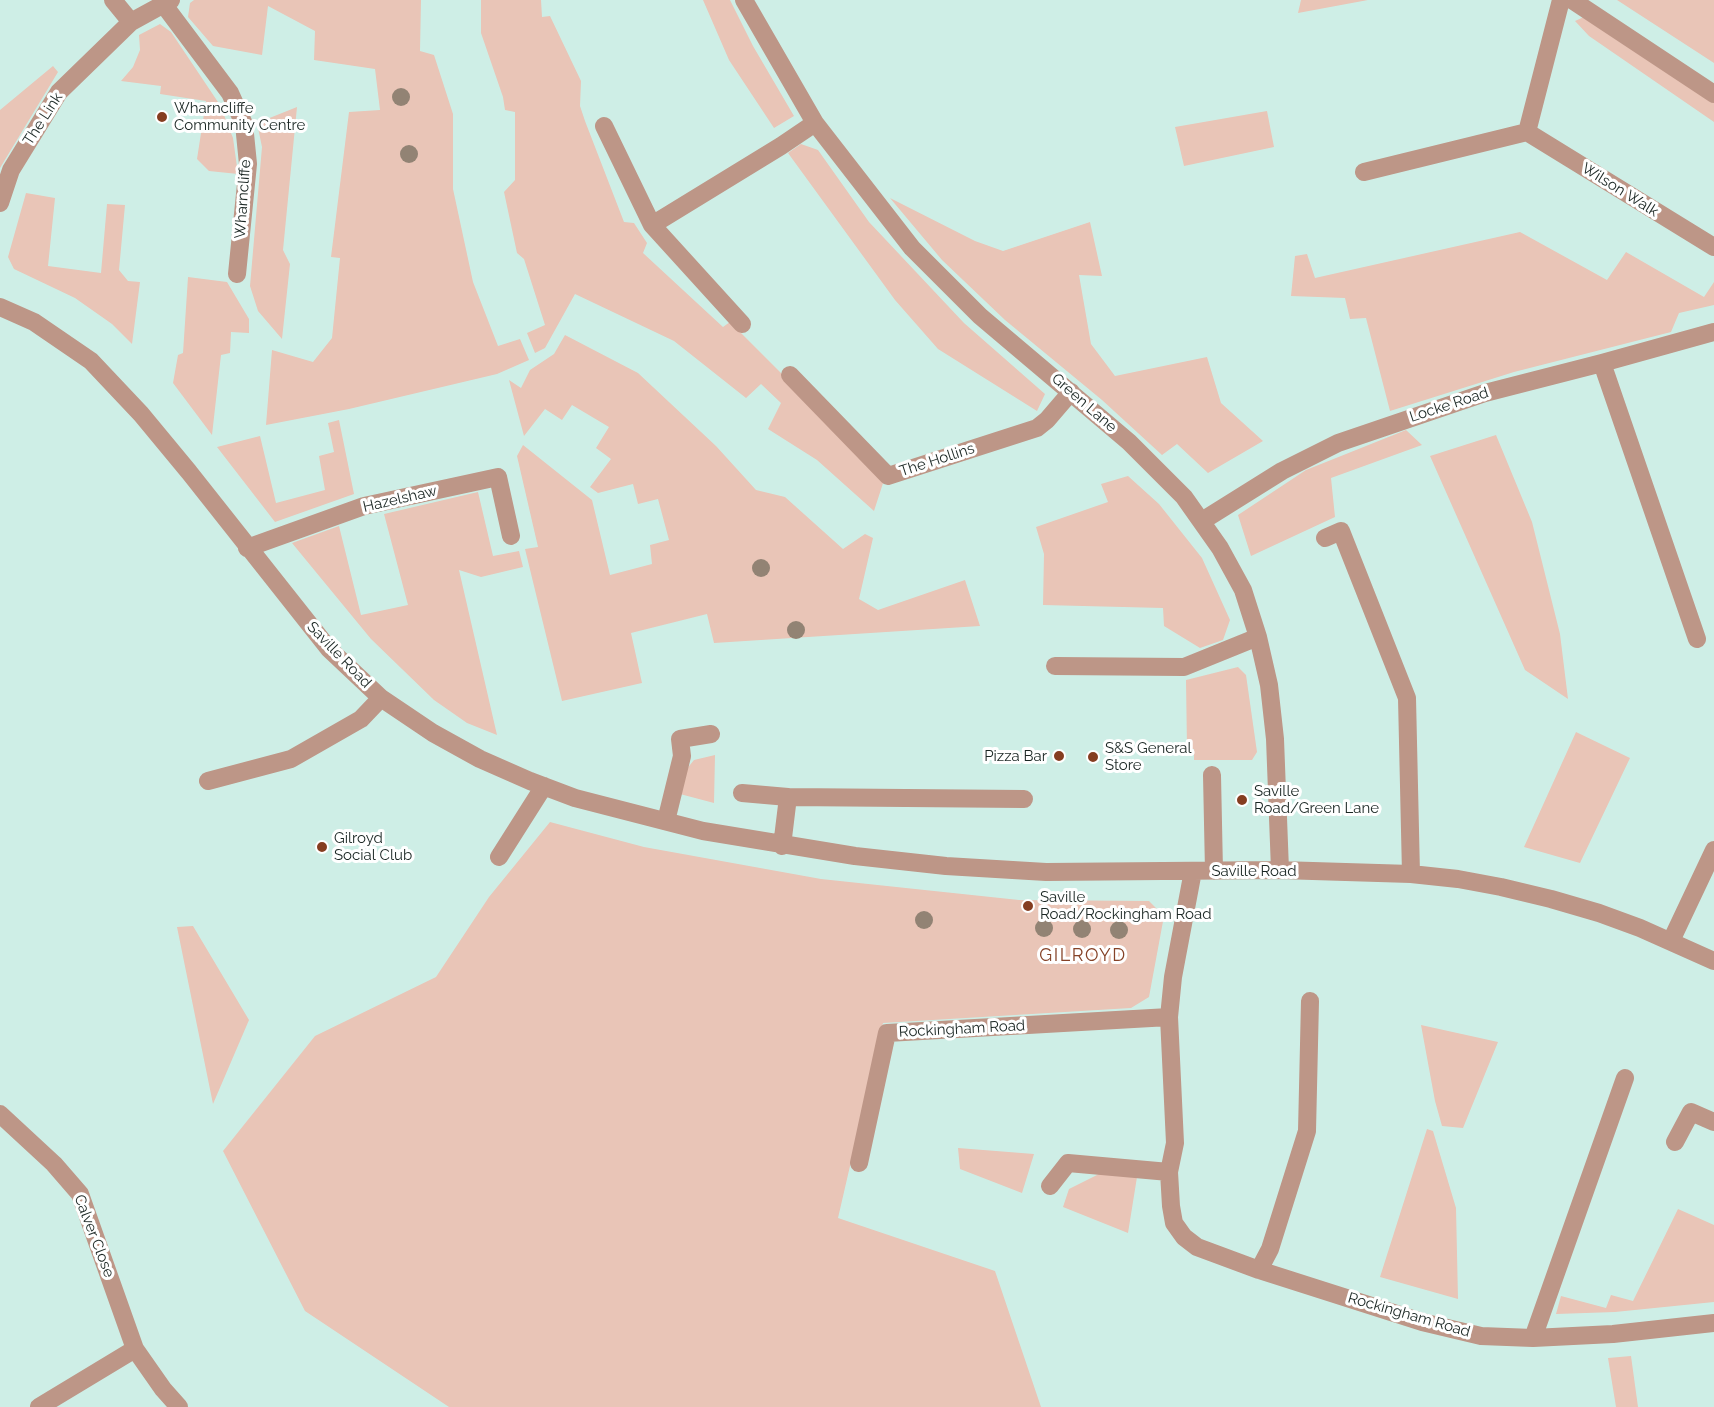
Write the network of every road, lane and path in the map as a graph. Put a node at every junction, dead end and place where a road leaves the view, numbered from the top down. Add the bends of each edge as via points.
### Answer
1 (114, 0) edge
2 (1562, 0) edge
3 (1572, 0) edge
4 (748, 1) edge
5 (167, 3) edge
6 (130, 22) junction
7 (1714, 94) edge
8 (814, 123) junction
9 (604, 126) dead end
10 (1527, 132) junction
11 (1365, 172) dead end
12 (0, 203) edge
13 (652, 225) junction
14 (1714, 247) edge
15 (237, 274) dead end
16 (0, 307) edge
17 (742, 324) dead end
18 (1714, 332) edge
19 (1602, 363) junction
20 (790, 375) dead end
21 (1071, 392) junction
22 (1202, 521) junction
23 (512, 536) dead end
24 (1324, 538) dead end
25 (247, 548) junction
26 (1258, 637) junction
27 (1697, 639) dead end
28 (1055, 666) dead end
29 (381, 698) junction
30 (711, 734) dead end
31 (1212, 775) dead end
32 (208, 781) dead end
33 (544, 786) junction
34 (742, 793) dead end
35 (788, 797) junction
36 (1024, 799) dead end
37 (666, 821) junction
38 (782, 846) junction
39 (1714, 850) edge
40 (499, 857) dead end
41 (1280, 870) junction
42 (1193, 872) junction
43 (1214, 872) junction
44 (1411, 874) junction
45 (1671, 941) junction
46 (1714, 961) edge
47 (1310, 1001) dead end
48 (1169, 1017) junction
49 (1625, 1078) dead end
50 (0, 1114) edge
51 (1714, 1122) edge
52 (1675, 1142) dead end
53 (859, 1163) dead end
54 (1169, 1172) junction
55 (1050, 1186) dead end
56 (1259, 1270) junction
57 (1714, 1323) edge
58 (1533, 1338) junction
59 (135, 1349) junction
60 (39, 1407) edge
61 (179, 1407) edge

1 - 6 street
2 - 10 street
3 - 7 street
4 - 8 street, Green Lane
5 - 6 street, The Link
5 - 15 street, Wharncliffe via 230,93 244,124 248,164
6 - 12 street, The Link via 59,92 10,170
8 - 13 street
8 - 21 street, Green Lane via 912,248 981,316
9 - 13 street
10 - 11 street
10 - 14 street, Wilson Walk
13 - 17 street
16 - 25 street, Saville Road via 34,322 91,361 182,463
18 - 19 street, Locke Road
19 - 22 street, Locke Road via 1485,393 1338,443 1282,471
19 - 27 street
20 - 21 street, The Hollins via 888,476 1037,428
21 - 22 street, Green Lane via 1137,450
22 - 26 street, Green Lane via 1243,590
23 - 25 street, Hazelshaw via 498,477 364,506
24 - 44 street via 1341,531 1407,698
25 - 29 street, Saville Road via 329,649
26 - 28 street via 1184,667
26 - 41 street, Green Lane via 1275,739
29 - 32 street via 361,719 291,759
29 - 33 street, Saville Road via 480,759
30 - 37 street via 681,740 682,756
31 - 43 street
33 - 37 street, Saville Road
33 - 40 street
34 - 35 street
35 - 36 street
35 - 38 street
37 - 38 street, Saville Road
38 - 42 street, Saville Road via 946,866 1046,872
39 - 45 street
41 - 43 street, Saville Road
41 - 44 street, Saville Road
42 - 43 street, Saville Road
42 - 48 street, Rockingham Road
44 - 45 street, Saville Road via 1551,898
45 - 46 street, Saville Road
47 - 56 street via 1307,1131 1270,1249
48 - 53 street, Rockingham Road via 887,1033
48 - 54 street, Rockingham Road via 1175,1143
49 - 58 street
50 - 59 street, Calver Close via 80,1194
51 - 52 street via 1691,1112
54 - 55 street via 1068,1163
54 - 56 street, Rockingham Road via 1174,1223 1184,1237 1197,1247
56 - 58 street, Rockingham Road via 1422,1322 1481,1336
57 - 58 street, Rockingham Road via 1613,1335
59 - 60 street
59 - 61 street, Calver Close

